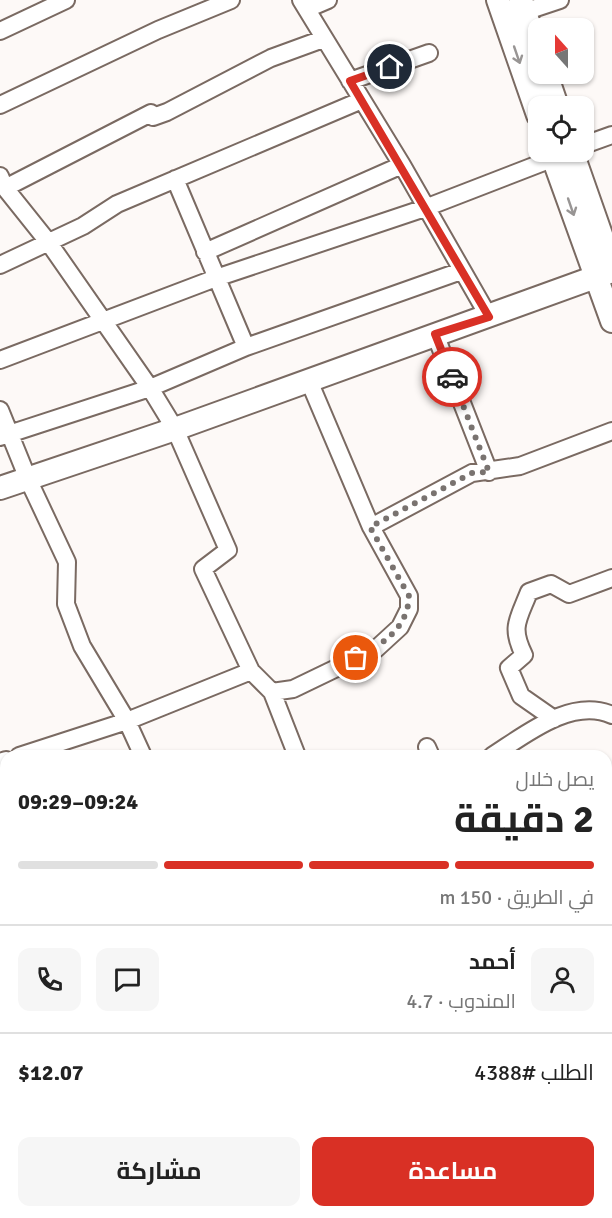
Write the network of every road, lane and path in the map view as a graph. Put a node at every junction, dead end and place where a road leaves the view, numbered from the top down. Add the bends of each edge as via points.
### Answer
1 (66, 0) edge
2 (231, 0) edge
3 (328, 0) edge
4 (560, 0) edge
5 (304, 4) edge
6 (512, 8) edge
7 (0, 31) edge
8 (528, 35) edge
9 (323, 39) junction
10 (429, 53) dead end
11 (350, 81) junction
12 (533, 96) edge
13 (362, 100) junction
14 (0, 105) edge
15 (612, 135) edge
16 (594, 141) edge
17 (541, 162) edge
18 (564, 162) edge
19 (402, 165) junction
20 (176, 179) junction
21 (2, 182) edge
22 (425, 208) junction
23 (49, 243) junction
24 (205, 252) junction
25 (0, 266) edge
26 (461, 271) junction
27 (606, 271) edge
28 (216, 278) junction
29 (489, 317) junction
30 (103, 321) junction
31 (612, 321) edge
32 (435, 334) junction
33 (246, 347) junction
34 (0, 360) edge
35 (309, 381) junction
36 (150, 388) junction
37 (0, 410) edge
38 (175, 429) junction
39 (612, 431) edge
40 (5, 435) edge
41 (489, 472) junction
42 (28, 478) junction
43 (0, 488) edge
44 (370, 527) junction
45 (612, 578) edge
46 (251, 671) junction
47 (272, 692) junction
48 (612, 715) edge
49 (554, 719) junction
50 (127, 721) junction
51 (38, 750) edge
52 (140, 750) edge
53 (295, 750) edge
54 (502, 750) edge

1 - 7 street
2 - 14 street
3 - 5 street
4 - 6 street
5 - 9 street
6 - 8 street
6 -> 12 street
9 - 11 street
9 - 21 street via 271,58 167,112 153,117 151,113
10 - 11 street
11 - 13 street
13 - 19 street
13 - 20 street
15 - 16 street
17 - 22 street
18 - 27 street
19 - 22 street
19 - 24 street
20 - 23 street via 117,204
20 - 24 street
21 - 23 street
22 - 26 street
22 - 28 street
23 - 25 street
23 - 30 street
24 - 28 street
26 - 29 street
26 - 33 street
27 - 29 street
27 - 31 street
28 - 30 street
28 - 33 street
29 - 32 street
30 - 34 street
30 - 36 street
32 - 35 street
32 - 41 street
33 - 36 street
35 - 38 street
35 - 44 street
36 - 38 street
36 - 40 street
37 - 40 street
38 - 42 street
38 - 46 street via 228,550 203,569
39 - 41 street via 520,466
40 - 42 street
41 - 44 street via 472,473
42 - 43 street
42 - 50 street via 67,562 66,604 82,646
44 - 47 street via 409,596 409,609 400,627 376,649 293,689
45 - 49 street via 569,594 551,584 529,592 517,623 516,638 524,656 509,668 521,696
46 - 47 street
46 - 50 street
47 - 53 street
48 - 49 street via 600,709 576,710
49 - 54 street
50 - 51 street
50 - 52 street

